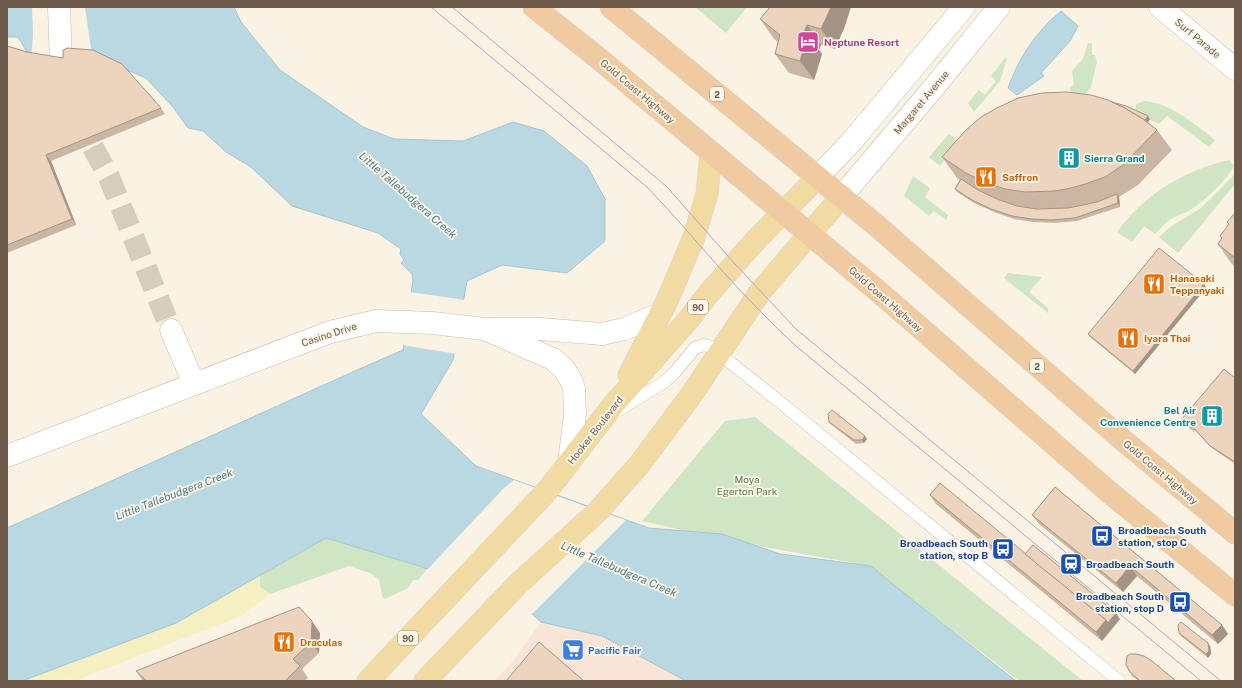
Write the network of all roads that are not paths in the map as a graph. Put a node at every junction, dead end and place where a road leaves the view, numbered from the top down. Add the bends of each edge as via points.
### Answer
1 (59, 7) edge
2 (534, 7) edge
3 (611, 7) edge
4 (964, 7) edge
5 (999, 7) edge
6 (1160, 7) edge
7 (61, 63) edge
8 (1235, 69) edge
9 (711, 153) junction
10 (818, 177) junction
11 (842, 196) junction
12 (783, 212) junction
13 (809, 234) junction
14 (660, 314) junction
15 (481, 329) junction
16 (171, 330) tunnel mouth
17 (719, 354) junction
18 (194, 384) junction
19 (608, 412) junction
20 (7, 456) edge
21 (569, 464) junction
22 (1235, 533) edge
23 (1235, 595) edge
24 (368, 681) edge
25 (425, 681) edge
26 (1119, 681) edge

1 - 7 street
2 - 9 highway, Gold Coast Highway
3 - 10 highway, Gold Coast Highway / 2
4 - 10 street via 858,134
5 - 11 street, Margaret Avenue
6 - 8 street, Surf Parade
9 - 12 highway, Gold Coast Highway
9 - 14 main road via 704,206 685,259
10 - 11 highway, Gold Coast Highway / 2
10 - 12 main road, Hooker Boulevard / 90
11 - 13 main road
11 - 22 highway, Gold Coast Highway / 2 via 1124,441
12 - 13 highway, Gold Coast Highway
12 - 19 main road, Hooker Boulevard / 90 via 719,282
13 - 17 main road via 760,292
13 - 23 highway, Gold Coast Highway via 1109,492
14 - 15 street via 624,329 602,334 540,329
14 - 19 main road
15 - 18 street, Casino Drive via 433,322 376,321 330,332
15 - 21 street, Casino Drive via 554,359 564,369 572,385 575,404
16 - 18 street
17 - 19 lane via 707,345 695,348 663,383
17 - 25 main road via 640,465 598,511 518,584
17 - 26 lane
18 - 20 street, Casino Drive
19 - 21 main road, Hooker Boulevard / 90
21 - 24 main road, Hooker Boulevard / 90 via 547,491

